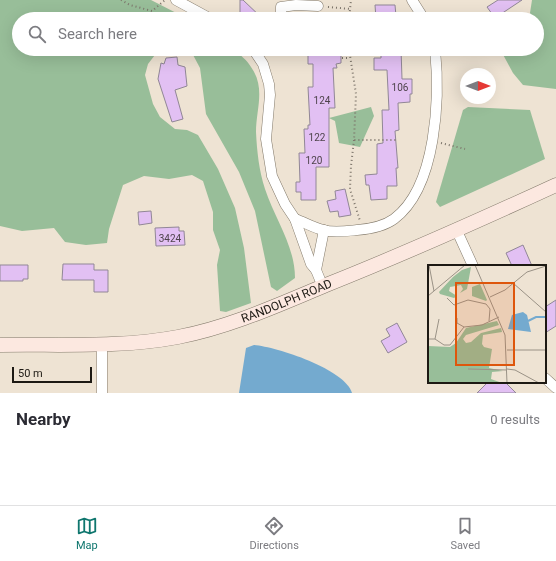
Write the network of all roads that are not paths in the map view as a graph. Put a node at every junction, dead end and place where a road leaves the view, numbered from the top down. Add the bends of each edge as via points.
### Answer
1 (176, 0) edge
2 (412, 0) edge
3 (318, 6) road end
4 (198, 12) edge
5 (281, 12) edge
6 (420, 12) edge
7 (260, 56) edge
8 (435, 56) edge
9 (556, 185) edge
10 (295, 219) junction
11 (324, 230) junction
12 (457, 230) junction
13 (473, 265) edge
14 (316, 270) junction
15 (323, 286) junction
16 (102, 343) junction
17 (0, 345) edge
18 (546, 379) edge
19 (554, 390) edge
20 (102, 393) edge

1 - 4 street
2 - 6 street
3 - 5 street via 281,7
7 - 10 street via 270,84 266,139 271,170 279,192
8 - 11 street via 437,104 432,140 424,172 411,201 395,219 386,224 362,230
9 - 12 street, RANDOLPH ROAD
10 - 11 street
10 - 14 street via 311,264
11 - 14 street
12 - 13 street
12 - 15 street, RANDOLPH ROAD
14 - 15 street
15 - 16 street, RANDOLPH ROAD via 268,310 206,331 156,340
16 - 17 street, RANDOLPH ROAD
16 - 20 street
18 - 19 street

